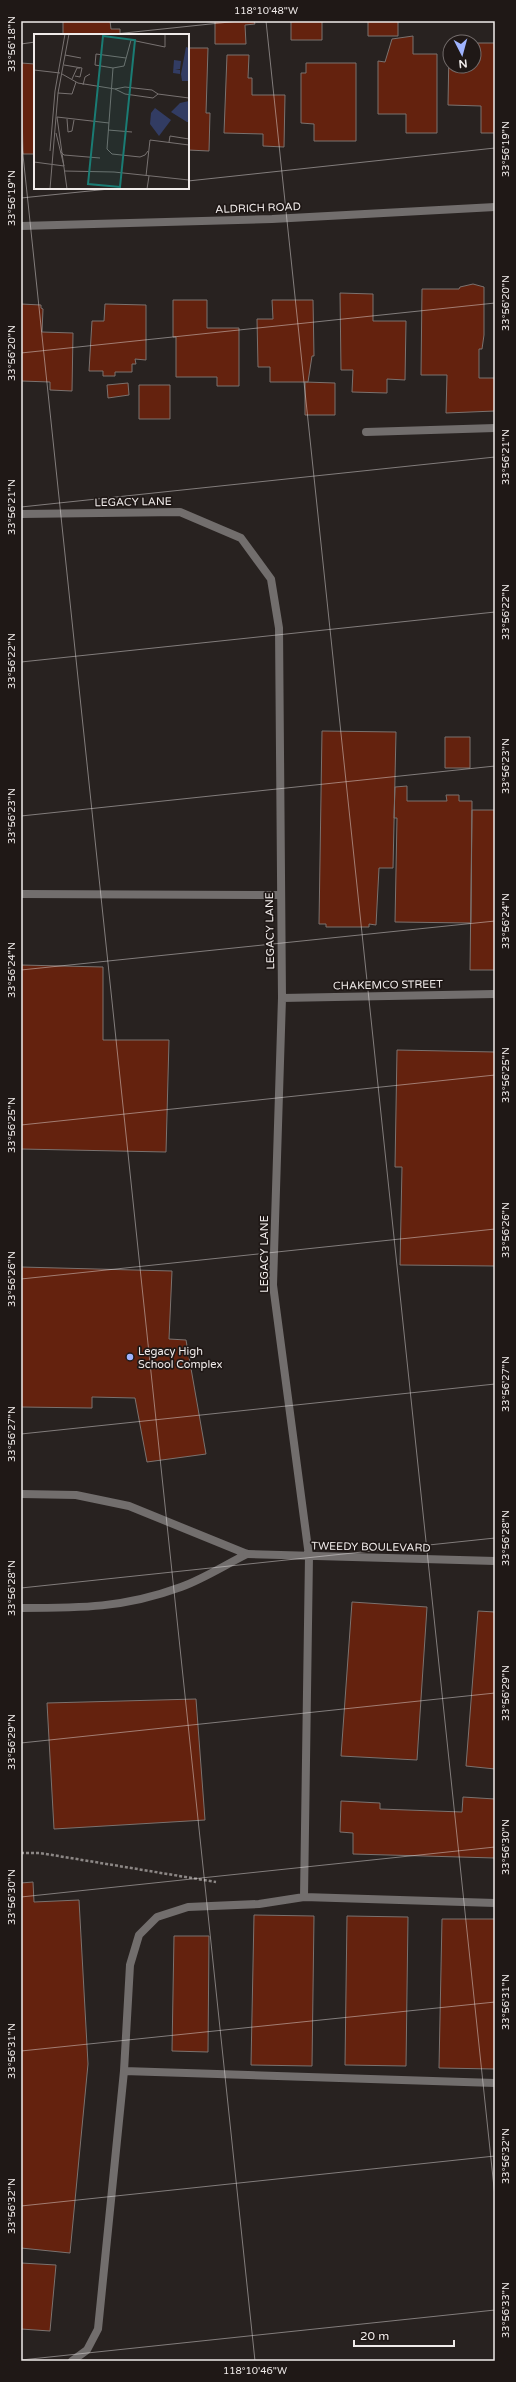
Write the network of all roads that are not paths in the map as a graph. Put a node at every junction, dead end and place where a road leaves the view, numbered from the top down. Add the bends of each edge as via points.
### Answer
1 (495, 207) edge
2 (21, 226) edge
3 (495, 428) edge
4 (366, 432) dead end
5 (21, 514) edge
6 (21, 894) edge
7 (281, 895) junction
8 (495, 994) edge
9 (282, 998) junction
10 (21, 1494) edge
11 (247, 1554) junction
12 (310, 1556) junction
13 (495, 1561) edge
14 (21, 1608) edge
15 (304, 1897) junction
16 (495, 1903) edge
17 (124, 2072) junction
18 (495, 2083) edge
19 (72, 2361) edge

1 - 2 street, ALDRICH ROAD via 272,219
3 - 4 street
5 - 7 street, LEGACY LANE via 180,512 241,538 271,579 279,628
6 - 7 street
7 - 9 street, LEGACY LANE
8 - 9 street, CHAKEMCO STREET
9 - 12 street, LEGACY LANE via 273,1285
10 - 11 street, TWEEDY BOULEVARD via 76,1495 129,1506
11 - 12 street, TWEEDY BOULEVARD
11 - 14 street, TWEEDY BOULEVARD via 182,1587 138,1601 90,1608
12 - 13 street, TWEEDY BOULEVARD
12 - 15 street, LEGACY LANE
15 - 16 street
15 - 17 street via 258,1904 188,1907 158,1917 144,1930 139,1935 130,1965
17 - 18 street
17 - 19 street via 98,2329 87,2350

